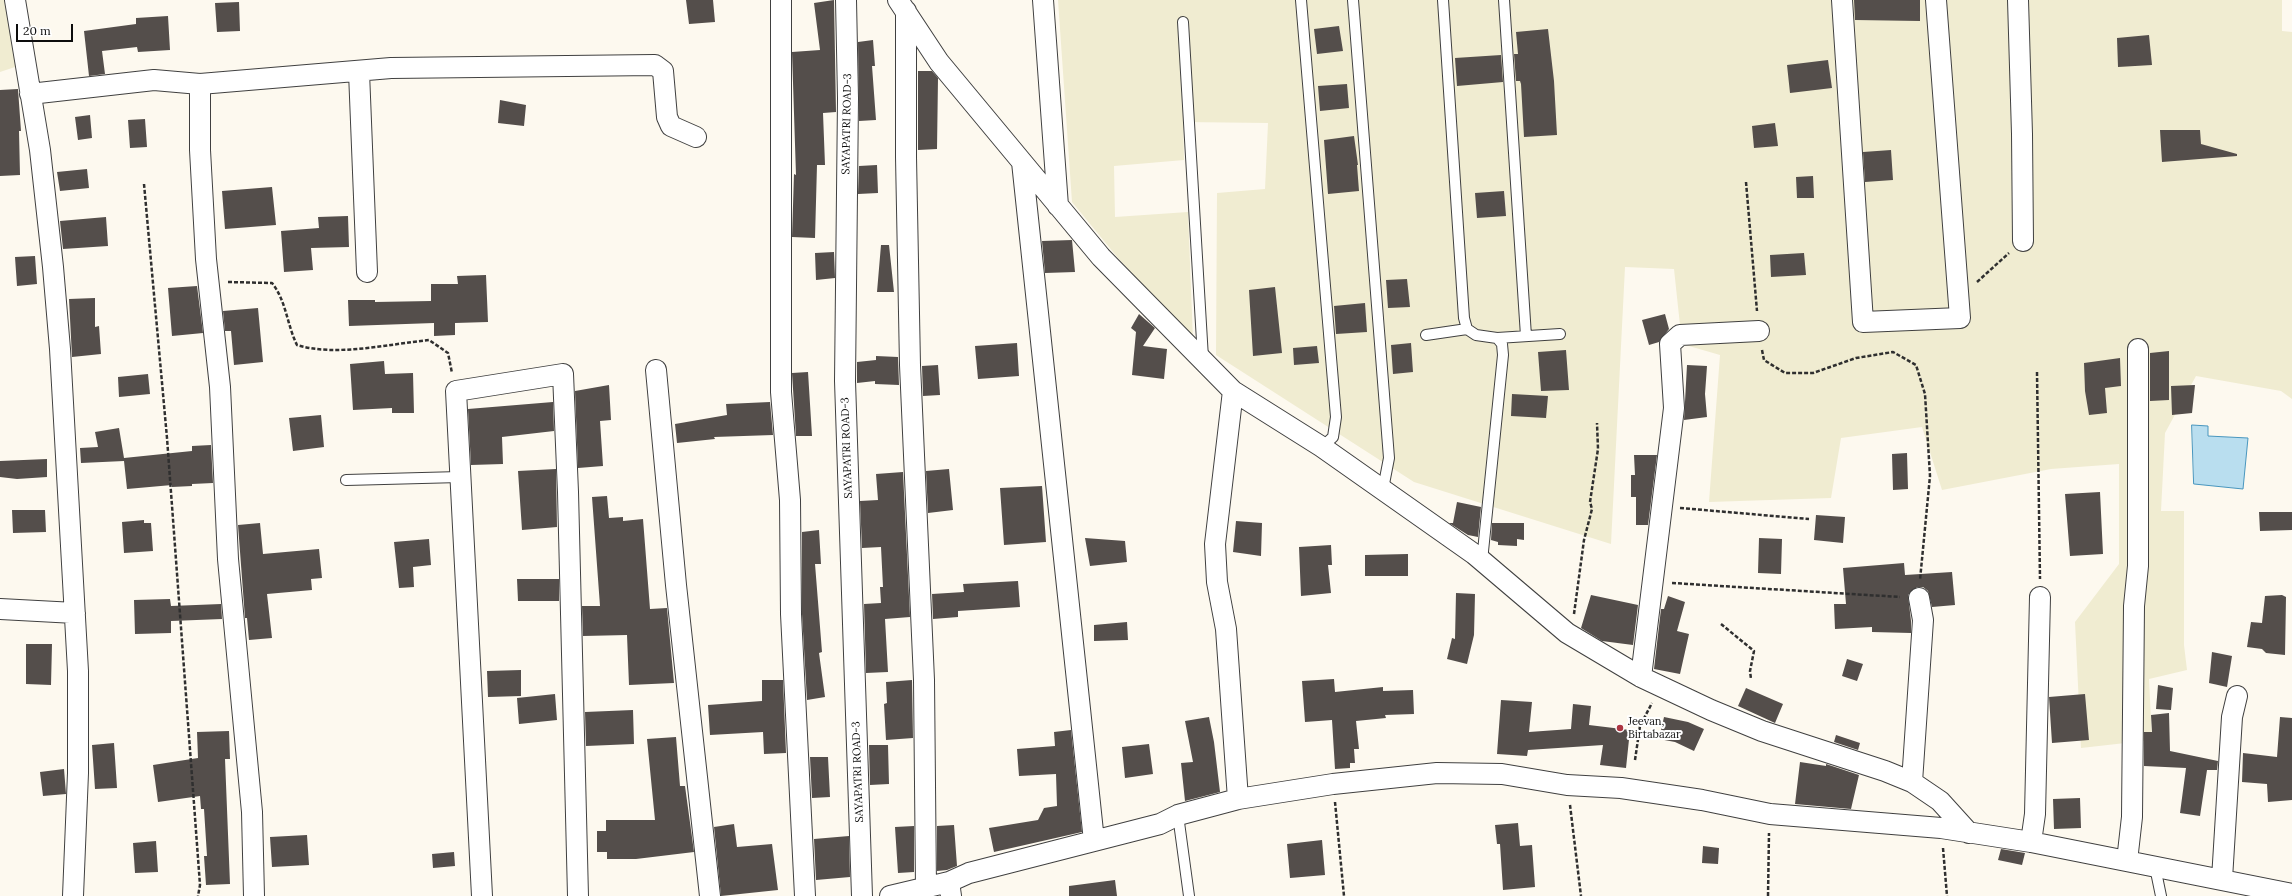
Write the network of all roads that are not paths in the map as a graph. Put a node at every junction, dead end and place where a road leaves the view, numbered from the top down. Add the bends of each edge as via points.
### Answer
1 (15, 0) edge
2 (781, 0) edge
3 (846, 0) edge
4 (1042, 0) edge
5 (1301, 0) edge
6 (1353, 0) edge
7 (1443, 0) edge
8 (1504, 0) edge
9 (1842, 0) edge
10 (1936, 0) edge
11 (2018, 0) edge
12 (902, 6) edge
13 (1184, 22) dead end
14 (359, 72) junction
15 (200, 84) junction
16 (30, 94) junction
17 (696, 137) dead end
18 (1022, 162) junction
19 (1058, 206) junction
20 (2023, 241) road end
21 (367, 272) dead end
22 (1467, 329) junction
23 (1759, 332) road end
24 (1560, 334) dead end
25 (1426, 336) dead end
26 (1526, 336) junction
27 (1497, 338) junction
28 (2138, 349) dead end
29 (1203, 360) junction
30 (656, 370) dead end
31 (1233, 391) junction
32 (1322, 447) junction
33 (460, 477) junction
34 (346, 480) dead end
35 (1383, 489) junction
36 (1482, 561) junction
37 (2040, 597) road end
38 (1919, 598) road end
39 (0, 609) edge
40 (75, 613) junction
41 (1641, 677) junction
42 (2236, 696) dead end
43 (1912, 782) junction
44 (1238, 799) junction
45 (1178, 815) junction
46 (1969, 833) junction
47 (1094, 841) junction
48 (2031, 842) junction
49 (2127, 861) junction
50 (2155, 868) junction
51 (2222, 879) junction
52 (926, 888) junction
53 (950, 889) edge
54 (2291, 894) edge
55 (73, 896) edge
56 (254, 896) edge
57 (482, 896) edge
58 (578, 896) edge
59 (710, 896) edge
60 (805, 896) edge
61 (862, 896) edge
62 (890, 896) edge
63 (1189, 896) edge
64 (2161, 896) edge

1 - 16 street
2 - 60 street via 780,392 790,500 791,614
3 - 61 street, SAYAPATRI ROAD-3 via 848,98 845,381
4 - 19 street
5 - 32 lane via 1336,417 1333,437
6 - 35 lane via 1389,458
7 - 22 lane via 1464,318
8 - 26 lane
9 - 10 street via 1863,322 1960,318
11 - 20 street
12 - 18 street via 939,62
12 - 52 street via 910,365 923,672
13 - 29 lane
14 - 15 street
14 - 17 street via 391,68 656,65 663,71 667,117 671,126
14 - 21 street
15 - 16 street via 154,80
15 - 56 street via 200,150 209,283 220,387 228,559 252,812
16 - 40 street via 40,150 53,267
18 - 19 street
18 - 47 street
19 - 29 street via 1101,256
22 - 25 lane
22 - 27 lane via 1476,334
23 - 41 street via 1680,335 1670,344 1674,408
24 - 26 lane
26 - 27 lane
27 - 36 lane via 1502,344 1503,355
28 - 49 street via 2138,566 2134,606 2132,817
29 - 31 street
30 - 59 street via 692,742
31 - 32 street
31 - 44 street via 1215,544 1217,582 1226,629
32 - 35 street
33 - 34 lane
33 - 57 street
33 - 58 street via 456,391 563,374
35 - 36 street
36 - 41 street via 1567,633
37 - 48 street via 2035,814
38 - 43 street via 1923,620
39 - 40 street
40 - 55 street via 78,773
41 - 43 street via 1762,731
42 - 51 street via 2232,717
43 - 46 street via 1940,801
44 - 45 street
44 - 46 street via 1333,784 1437,773 1502,774 1567,785 1628,789 1770,814 1941,828
45 - 47 street via 1160,824
45 - 63 lane
46 - 48 street
47 - 53 street via 969,873
48 - 49 street
49 - 50 street
50 - 51 street
50 - 64 lane
51 - 54 street
52 - 53 street
52 - 62 street

